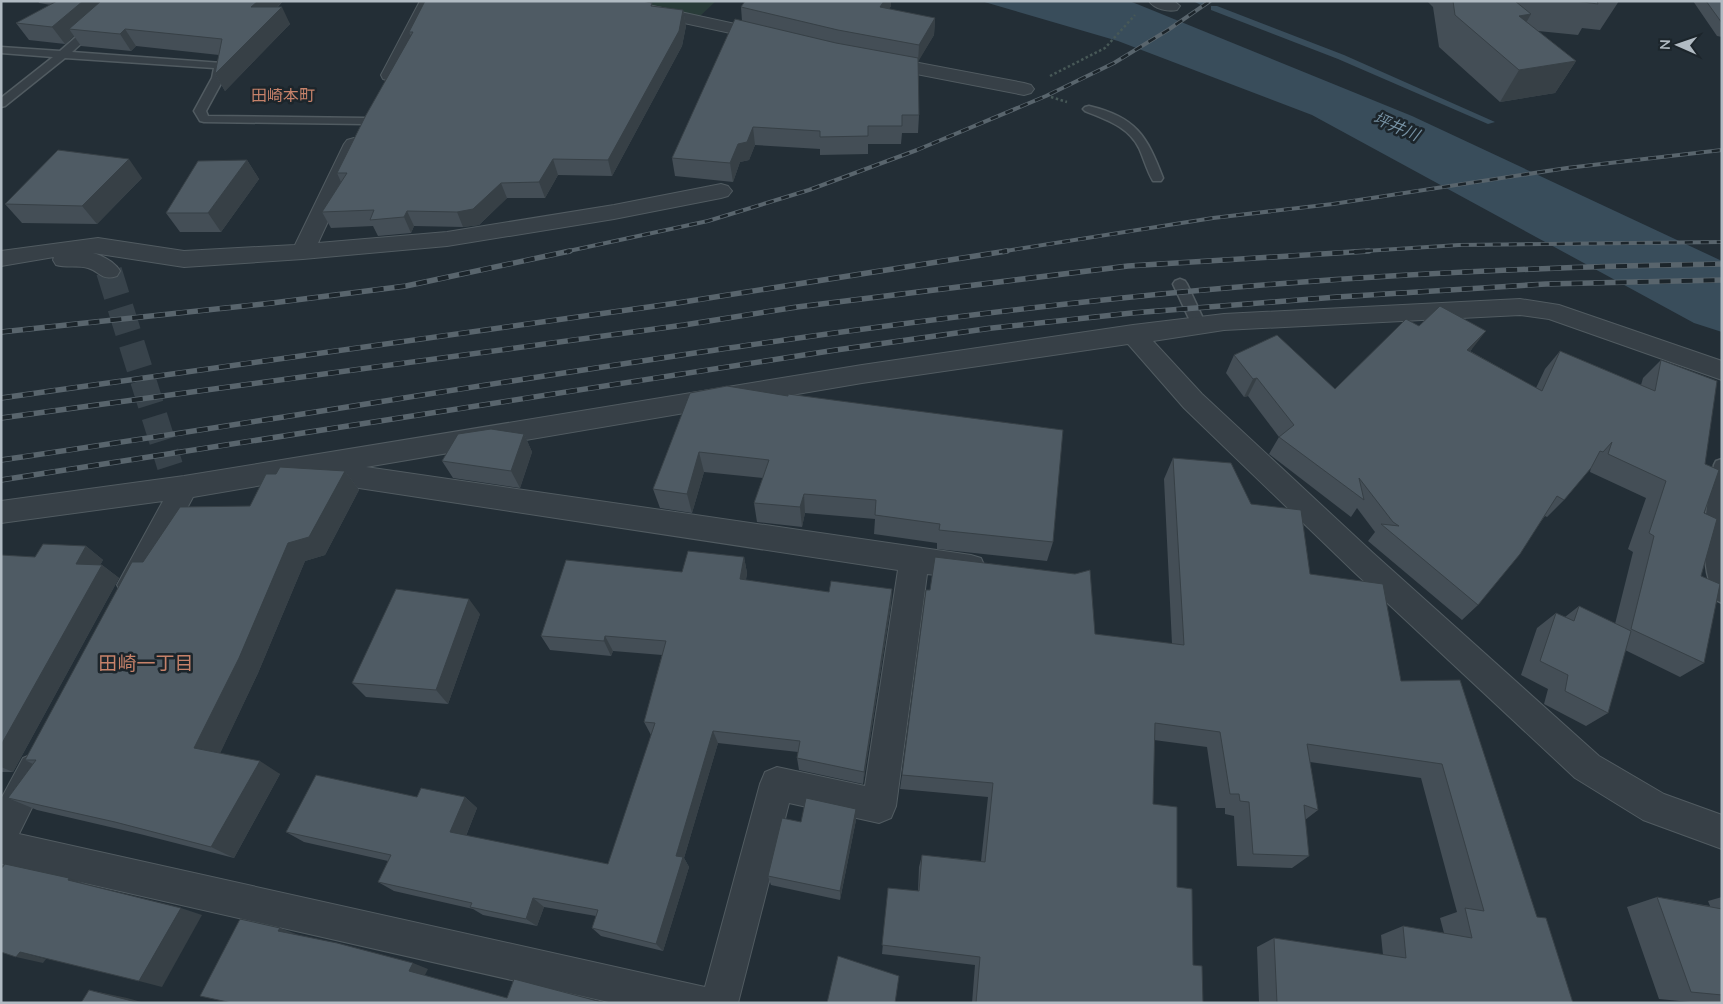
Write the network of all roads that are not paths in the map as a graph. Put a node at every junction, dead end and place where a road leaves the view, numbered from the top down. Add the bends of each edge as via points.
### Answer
1 (123, 1) edge
2 (429, 1) edge
3 (605, 1) edge
4 (784, 40) edge
5 (1, 50) edge
6 (63, 54) junction
7 (864, 59) edge
8 (383, 87) edge
9 (1024, 89) road end
10 (1, 104) edge
11 (1090, 109) road end
12 (370, 113) joint
13 (1157, 178) dead end
14 (721, 191) dead end
15 (303, 252) junction
16 (1, 259) edge
17 (1, 269) edge
18 (109, 271) dead end
19 (1180, 284) dead end
20 (1199, 325) junction
21 (1133, 334) junction
22 (1722, 371) edge
23 (1722, 465) edge
24 (300, 468) junction
25 (177, 477) junction
26 (1, 512) edge
27 (914, 560) junction
28 (991, 569) edge
29 (1722, 595) edge
30 (118, 613) edge
31 (46, 749) edge
32 (1722, 832) edge
33 (1, 834) edge
34 (1, 847) edge
35 (698, 1003) edge
36 (719, 1003) edge

1 - 6 lane
2 - 8 street
3 - 4 street
5 - 6 lane
6 - 10 lane
6 - 12 lane via 218,65 218,78 200,111 204,119
7 - 9 street
11 - 13 lane via 1136,131
12 - 15 street
14 - 15 street via 614,212 447,238
15 - 16 street via 184,259 98,245
17 - 18 street via 92,260
19 - 20 lane
20 - 21 street
20 - 22 street via 1520,307 1551,311
21 - 24 street via 862,374
21 - 32 street via 1193,401 1362,562 1587,767 1655,808
23 - 29 lane via 1712,525 1716,582
24 - 25 street
24 - 27 street
25 - 26 street
25 - 30 street
27 - 28 street
27 - 36 street via 879,806 777,784
31 - 33 street
34 - 35 street

